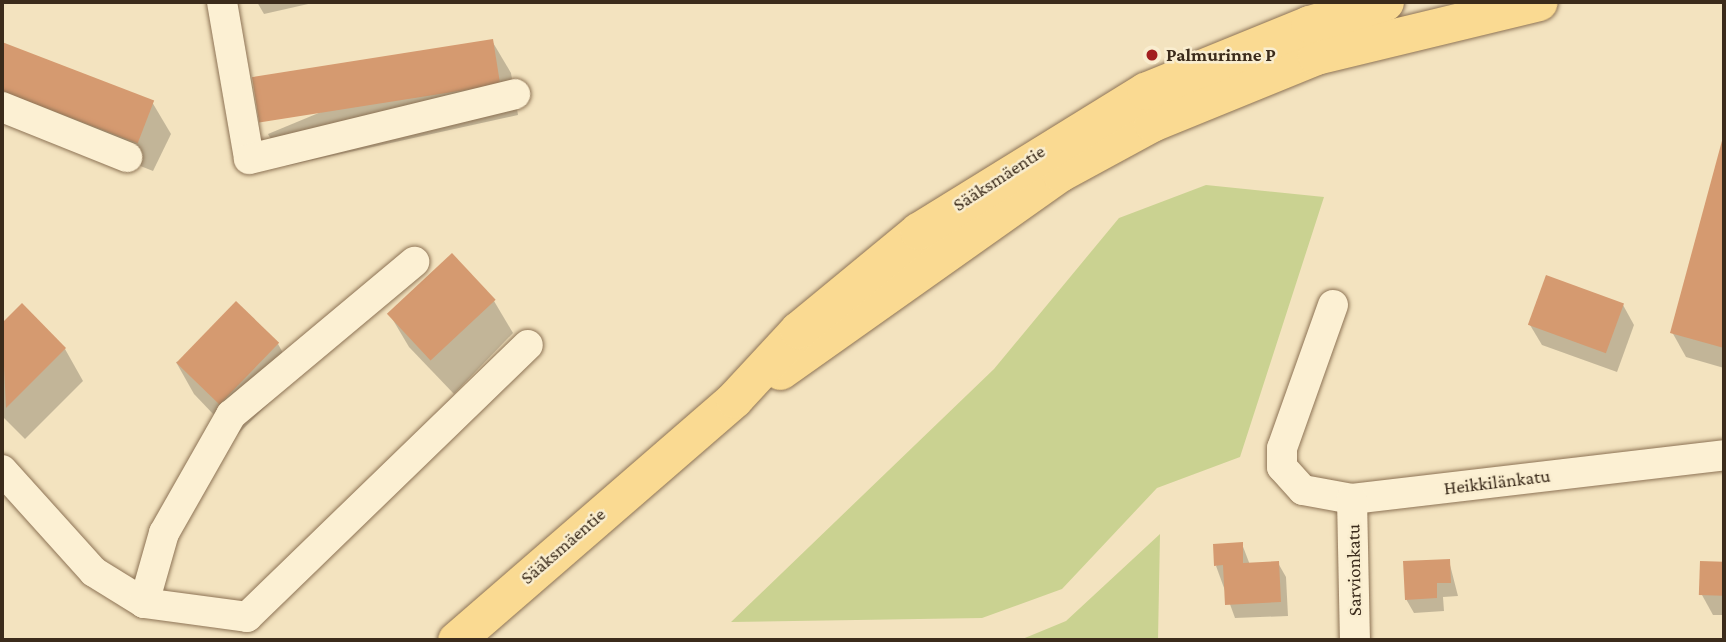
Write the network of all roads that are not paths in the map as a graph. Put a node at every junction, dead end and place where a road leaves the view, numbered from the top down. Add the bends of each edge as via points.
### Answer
1 (225, 2) edge
2 (1385, 2) edge
3 (1539, 2) edge
4 (1352, 19) edge
5 (1310, 27) edge
6 (514, 94) dead end
7 (2, 107) edge
8 (127, 157) dead end
9 (415, 262) dead end
10 (1334, 304) dead end
11 (528, 345) dead end
12 (1724, 455) edge
13 (2, 470) edge
14 (1352, 499) junction
15 (144, 603) junction
16 (456, 640) edge
17 (1355, 640) edge

1 - 6 street via 249,159
2 - 4 main road
3 - 4 main road
4 - 5 main road, Sääksmäentie
5 - 16 main road, Sääksmäentie via 1060,173 734,399
7 - 8 street
9 - 15 street via 231,415 164,533
10 - 14 street, Heikkilänkatu via 1282,448 1282,467 1303,490
11 - 15 street via 247,617
12 - 14 street, Heikkilänkatu
13 - 15 street via 94,572
14 - 17 street, Sarvionkatu

